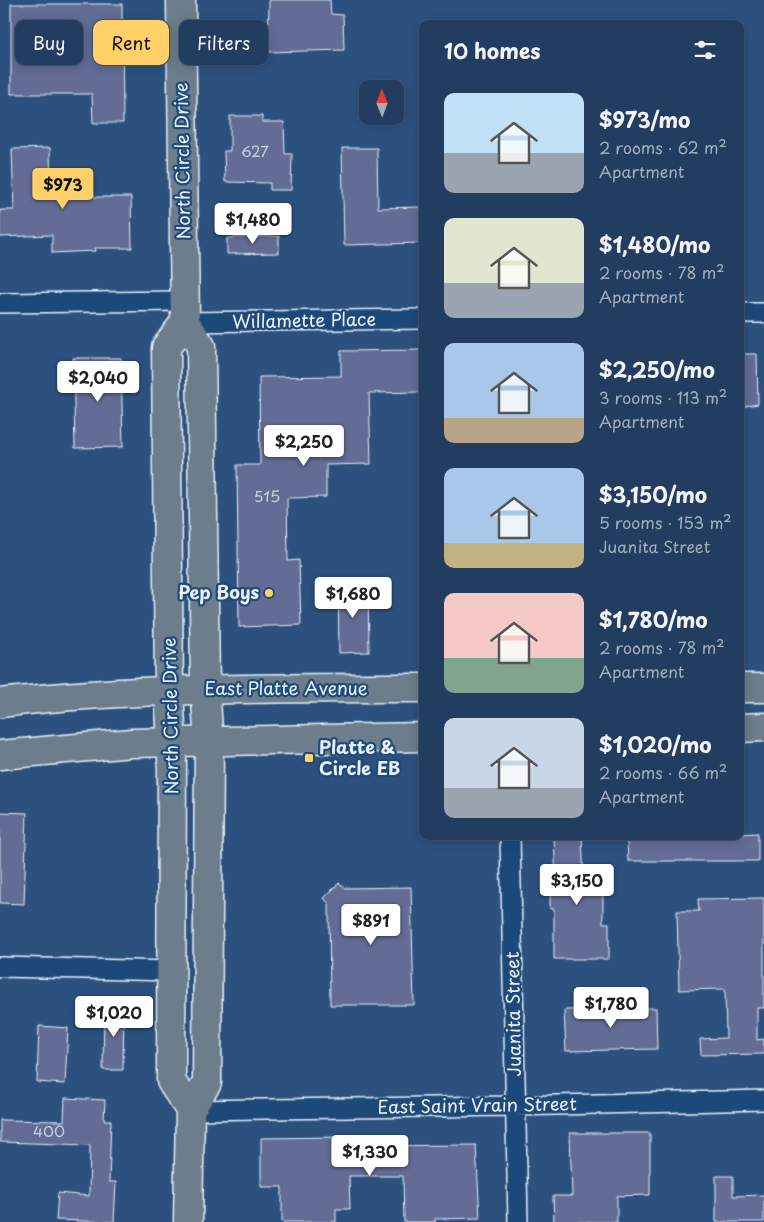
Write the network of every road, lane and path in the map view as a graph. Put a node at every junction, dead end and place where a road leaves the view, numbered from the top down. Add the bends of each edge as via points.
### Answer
1 (181, 0) edge
2 (0, 303) edge
3 (185, 312) junction
4 (744, 313) edge
5 (764, 313) edge
6 (419, 319) edge
7 (205, 688) junction
8 (419, 688) edge
9 (744, 688) edge
10 (764, 688) edge
11 (169, 691) junction
12 (0, 703) edge
13 (764, 727) edge
14 (744, 728) edge
15 (419, 737) edge
16 (209, 742) junction
17 (172, 743) junction
18 (0, 755) edge
19 (510, 840) edge
20 (0, 967) edge
21 (172, 971) junction
22 (764, 1100) edge
23 (515, 1106) junction
24 (190, 1110) junction
25 (188, 1222) edge
26 (518, 1222) edge

1 - 3 main road, North Circle Drive
2 - 3 street, Willamette Place
3 - 6 street, Willamette Place
3 - 7 main road, North Circle Drive via 201,346
3 - 11 main road, North Circle Drive via 166,347
4 - 5 street
7 - 8 main road, East Platte Avenue
7 - 11 main road, East Platte Avenue
7 - 16 main road, North Circle Drive
9 - 10 main road
11 - 12 main road, East Platte Avenue
11 - 17 main road, North Circle Drive
13 - 14 main road
15 - 16 main road
16 - 17 main road
16 - 24 main road, North Circle Drive via 207,1083
17 - 18 main road via 105,745
17 - 21 main road, North Circle Drive
19 - 23 street, Juanita Street
20 - 21 street
21 - 24 main road, North Circle Drive via 171,1081
22 - 23 street, East Saint Vrain Street
23 - 24 street, East Saint Vrain Street
23 - 26 street, Juanita Street
24 - 25 main road

